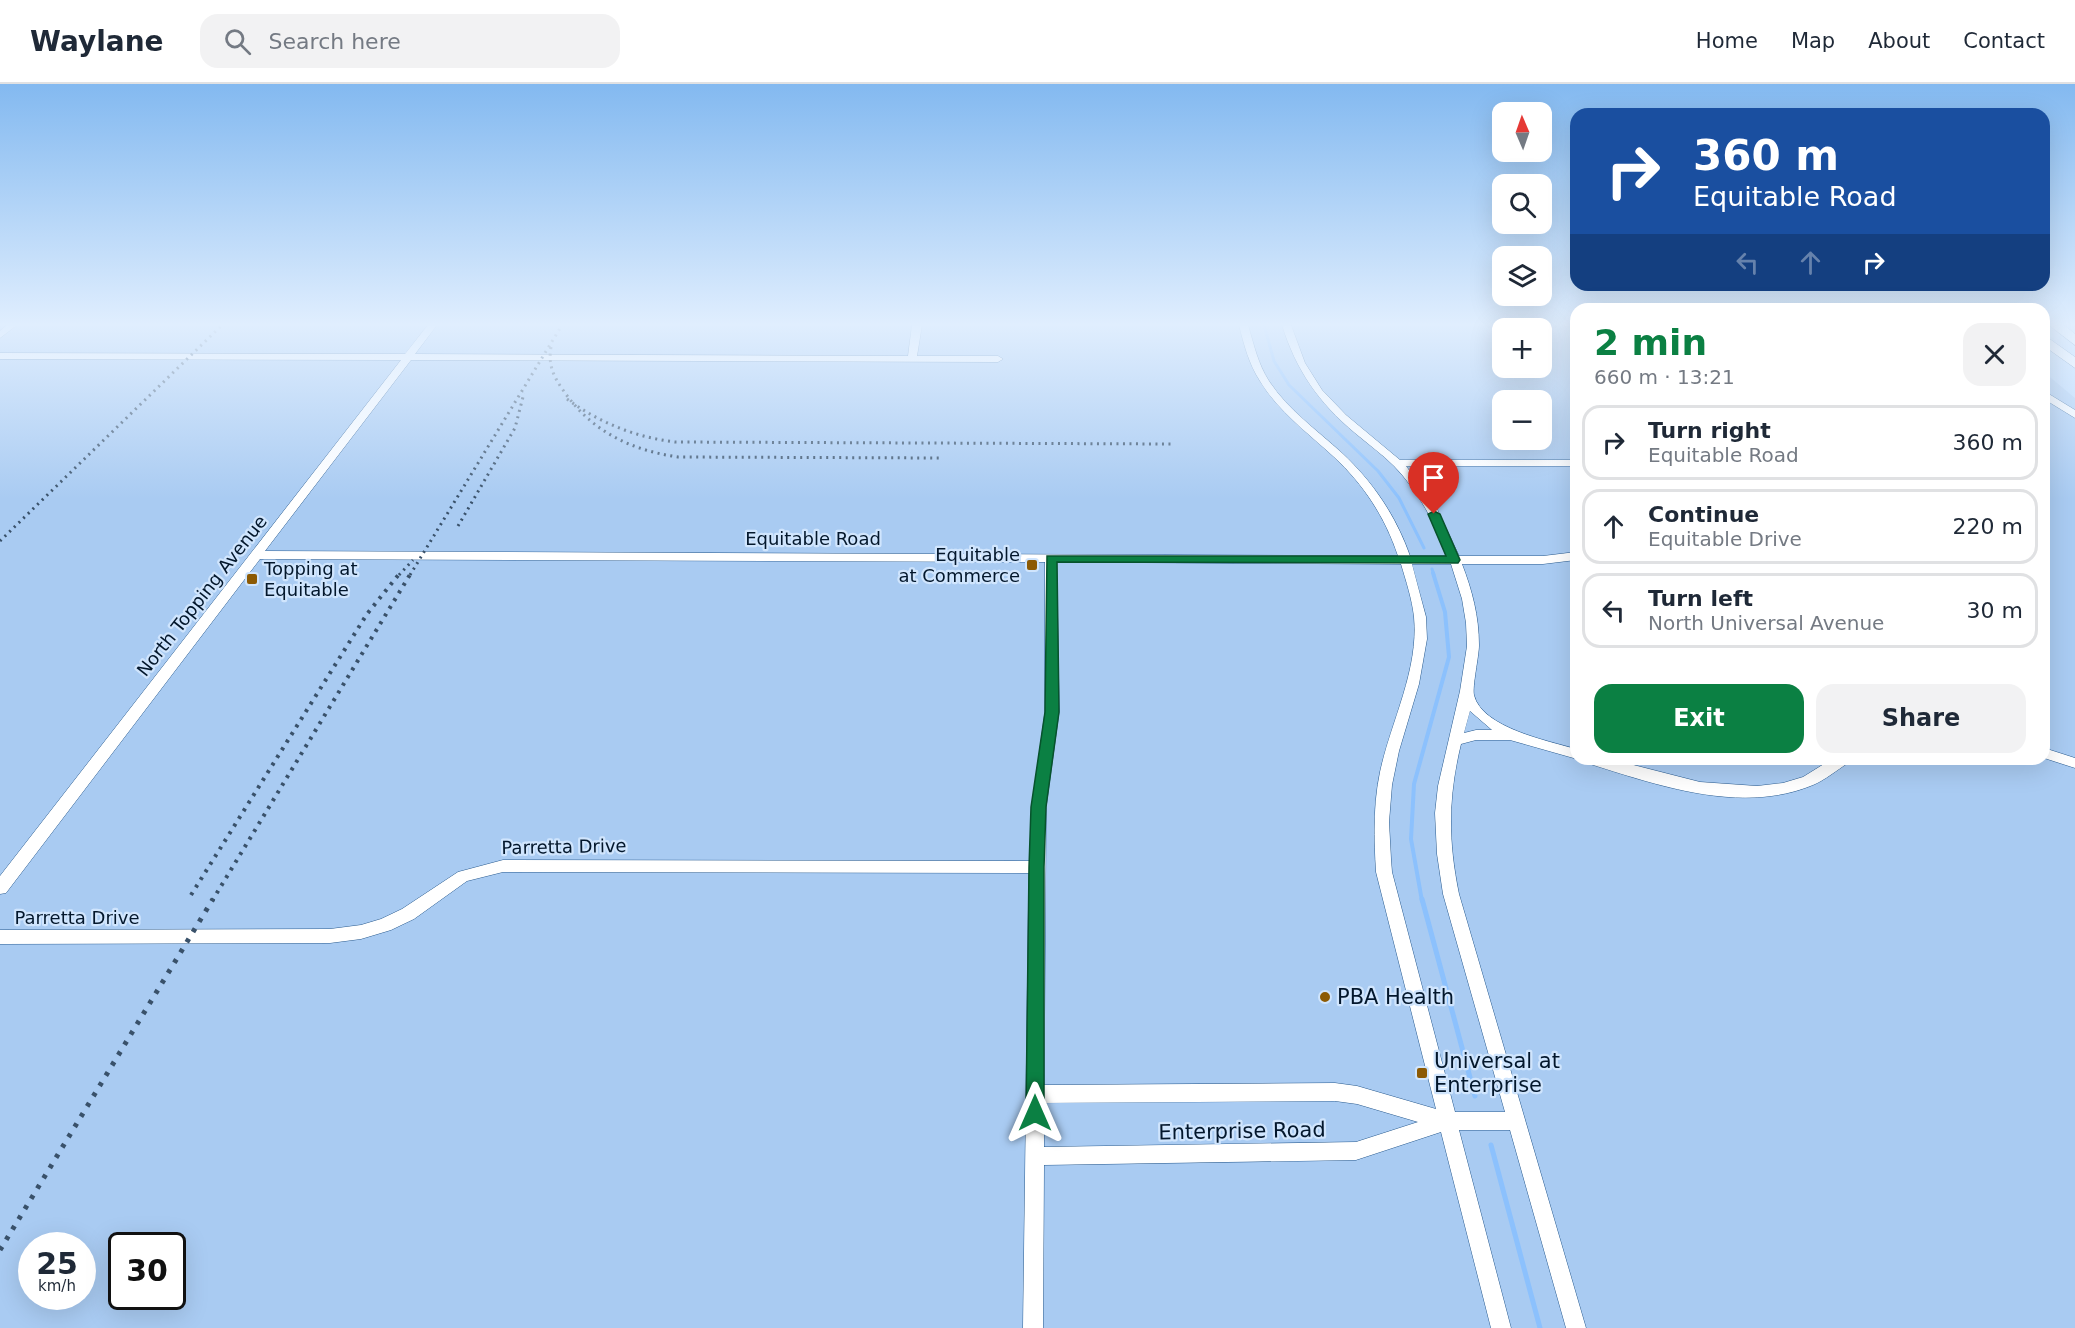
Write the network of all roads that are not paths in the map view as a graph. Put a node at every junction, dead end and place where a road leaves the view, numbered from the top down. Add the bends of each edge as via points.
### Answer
1 (388, 383) edge
2 (1267, 383) edge
3 (1310, 383) edge
4 (2050, 398) edge
5 (2075, 415) edge
6 (1397, 463) junction
7 (1570, 463) edge
8 (256, 555) junction
9 (1570, 557) edge
10 (1051, 559) junction
11 (1405, 560) junction
12 (1454, 560) junction
13 (1466, 693) junction
14 (1526, 740) junction
15 (1454, 741) junction
16 (1570, 752) edge
17 (2050, 755) edge
18 (2075, 763) edge
19 (1615, 765) edge
20 (1833, 765) edge
21 (1037, 867) junction
22 (0, 888) edge
23 (0, 937) edge
24 (1035, 1094) junction
25 (1446, 1121) junction
26 (1516, 1121) junction
27 (1034, 1156) junction
28 (1033, 1328) edge
29 (1501, 1328) edge
30 (1576, 1328) edge

1 - 8 street, North Topping Avenue
2 - 11 street via 1366,483 1388,516
3 - 6 street via 1326,402
4 - 5 street
6 - 7 street
6 - 12 street via 1428,504
8 - 10 street, Equitable Road
8 - 22 street, North Topping Avenue
9 - 12 street, Equitable Road
10 - 11 street, Equitable Road
10 - 21 street via 1052,712 1039,807
11 - 12 street, Equitable Road
11 - 25 street via 1417,598 1420,641 1387,769 1380,833 1392,910
12 - 13 street via 1473,622 1473,658
13 - 14 street via 1482,718
13 - 15 street
14 - 15 street via 1488,734
14 - 16 street
15 - 26 street via 1442,812 1443,858
17 - 18 street
19 - 20 street via 1685,783 1745,791 1791,786
21 - 23 street, Parretta Drive via 503,866 463,876 408,914 361,932 330,936
21 - 24 street
24 - 25 street, Enterprise Road via 1335,1092
24 - 27 street
25 - 26 street, Enterprise Road
25 - 27 street, Enterprise Road via 1356,1151
25 - 29 street
26 - 30 street
27 - 28 street

